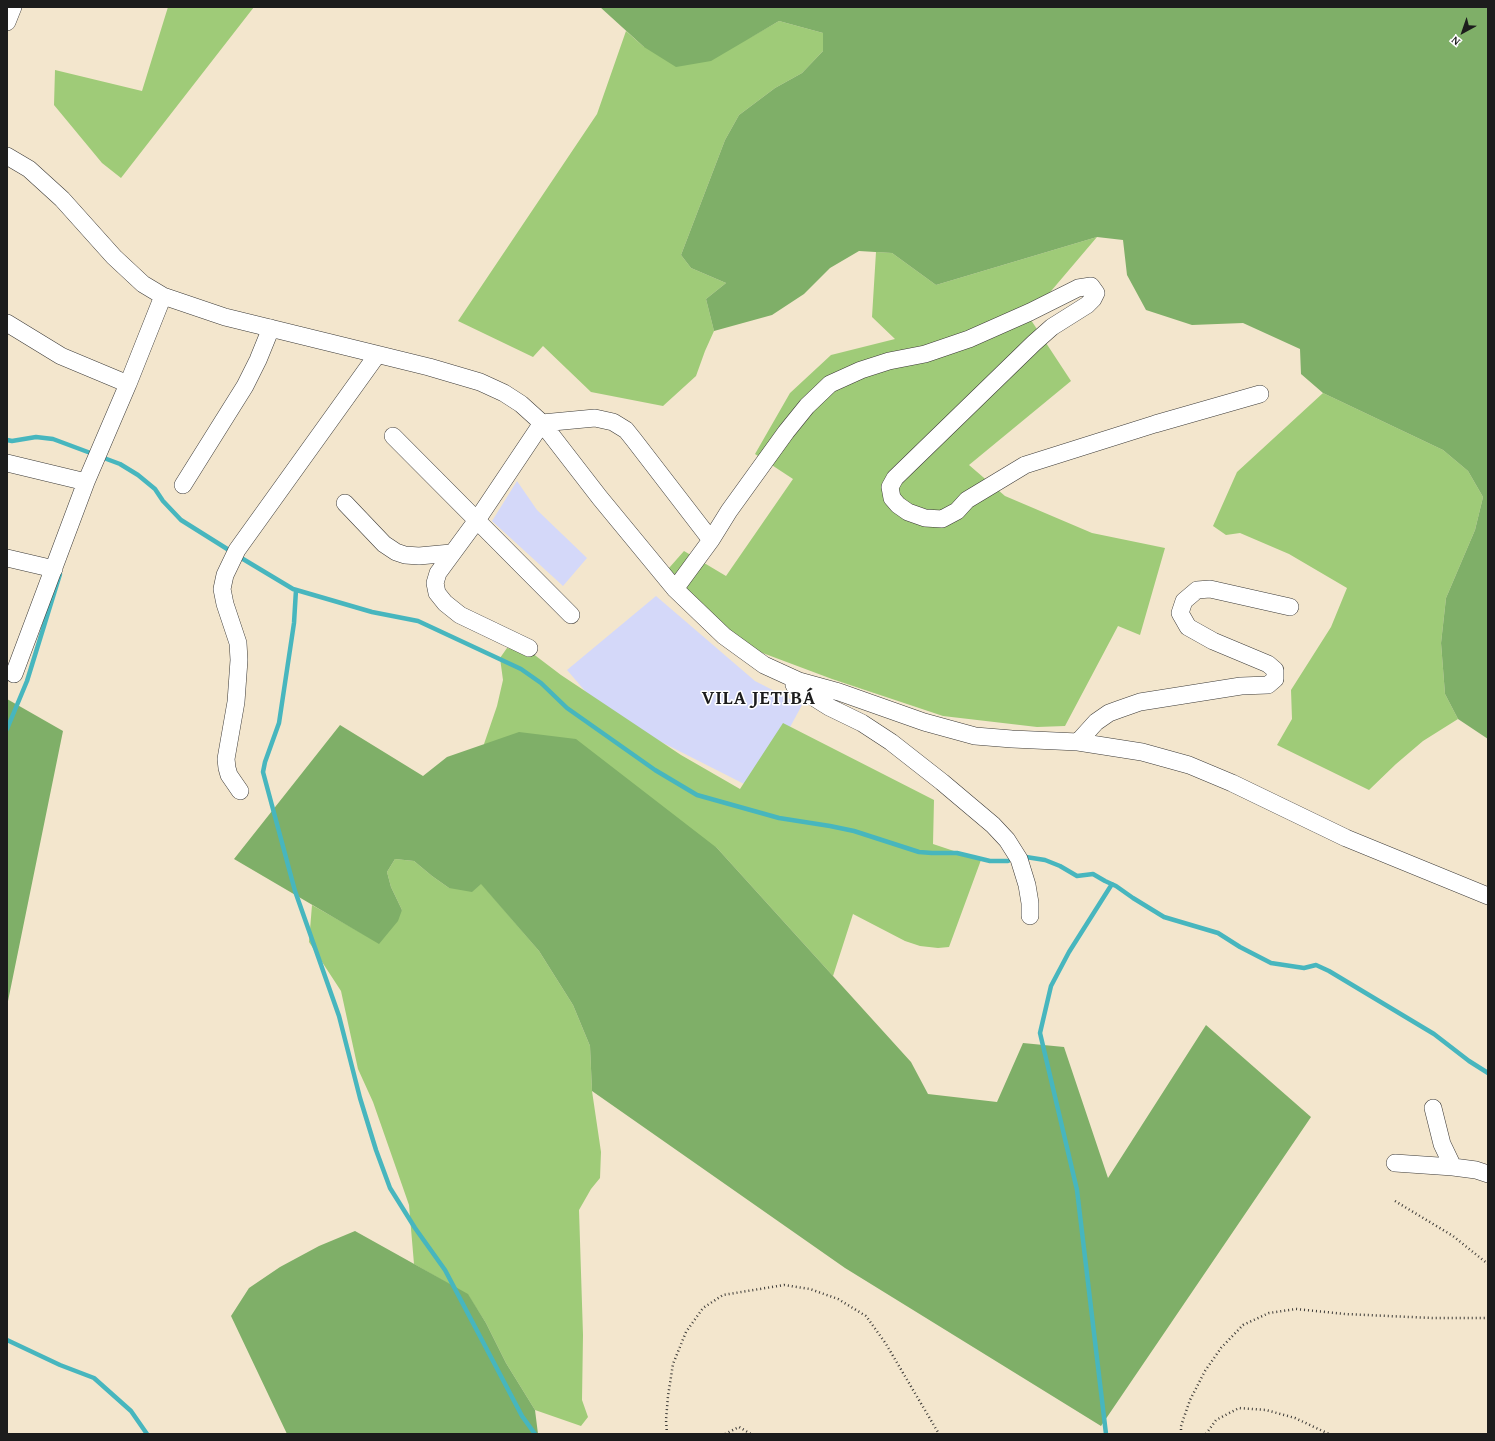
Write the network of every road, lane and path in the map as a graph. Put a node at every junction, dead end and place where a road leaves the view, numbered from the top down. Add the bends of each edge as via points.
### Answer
1 (13, 7) edge
2 (7, 22) edge
3 (7, 156) edge
4 (163, 296) junction
5 (7, 323) edge
6 (271, 328) junction
7 (377, 355) junction
8 (128, 384) junction
9 (1260, 394) dead end
10 (542, 422) junction
11 (393, 436) dead end
12 (7, 463) edge
13 (86, 482) junction
14 (183, 485) dead end
15 (345, 503) dead end
16 (477, 520) junction
17 (710, 540) junction
18 (451, 553) junction
19 (7, 558) edge
20 (54, 569) junction
21 (675, 590) junction
22 (1290, 607) dead end
23 (571, 615) dead end
24 (529, 648) dead end
25 (764, 665) junction
26 (14, 674) dead end
27 (1078, 742) junction
28 (240, 791) dead end
29 (1488, 896) edge
30 (1030, 916) dead end
31 (1433, 1108) dead end
32 (1395, 1163) dead end
33 (1453, 1167) junction
34 (1488, 1174) edge
35 (1395, 1201) dead end
36 (1488, 1264) edge
37 (1488, 1318) edge
38 (667, 1434) edge
39 (725, 1434) edge
40 (751, 1434) edge
41 (939, 1434) edge
42 (1181, 1434) edge
43 (1206, 1434) edge
44 (1329, 1434) edge

1 - 2 street
3 - 4 street via 30,169 62,199 114,257 143,284
4 - 6 street
4 - 8 street
5 - 8 street via 61,356
6 - 7 street
6 - 14 street via 245,386
7 - 10 street via 480,382 504,393
7 - 28 street via 237,550 225,575 222,589 238,643 239,660 236,702 226,759 230,775
8 - 13 street
9 - 17 street via 1025,465 973,496 957,511 942,519 925,518 898,505 892,498 890,487 895,478 1034,343 1052,327 1086,305 1096,293 1091,286 1078,288 969,338 925,354 882,363 830,384 807,406 786,432
10 - 16 street
10 - 17 street via 595,418 613,422 626,430
10 - 21 street
11 - 16 street
12 - 13 street
13 - 20 street
15 - 18 street via 384,544 396,552 419,556
16 - 18 street
16 - 23 street
17 - 21 street
18 - 24 street via 438,573 435,583 437,593 460,615
19 - 20 street
20 - 26 street
21 - 25 street via 724,636
22 - 27 street via 1210,589 1197,590 1184,601 1180,613 1188,627 1213,641 1268,664 1275,670 1275,678 1268,684 1140,702 1109,713 1096,722
25 - 27 street via 799,681 975,736
25 - 30 street via 829,707 862,723 891,742 993,825 1019,859 1027,885
27 - 29 street via 1142,752 1189,765 1346,838
31 - 33 street via 1442,1144
32 - 33 street
33 - 34 street
35 - 36 path via 1454,1236
37 - 42 path via 1432,1318 1296,1309 1269,1313 1243,1325 1220,1348 1190,1400 1181,1426
38 - 41 path via 668,1396 674,1364 686,1332 703,1308 723,1296 784,1285 810,1289 838,1299 866,1316 886,1344
39 - 40 path via 739,1427
43 - 44 path via 1216,1420 1239,1408 1266,1410 1295,1418

